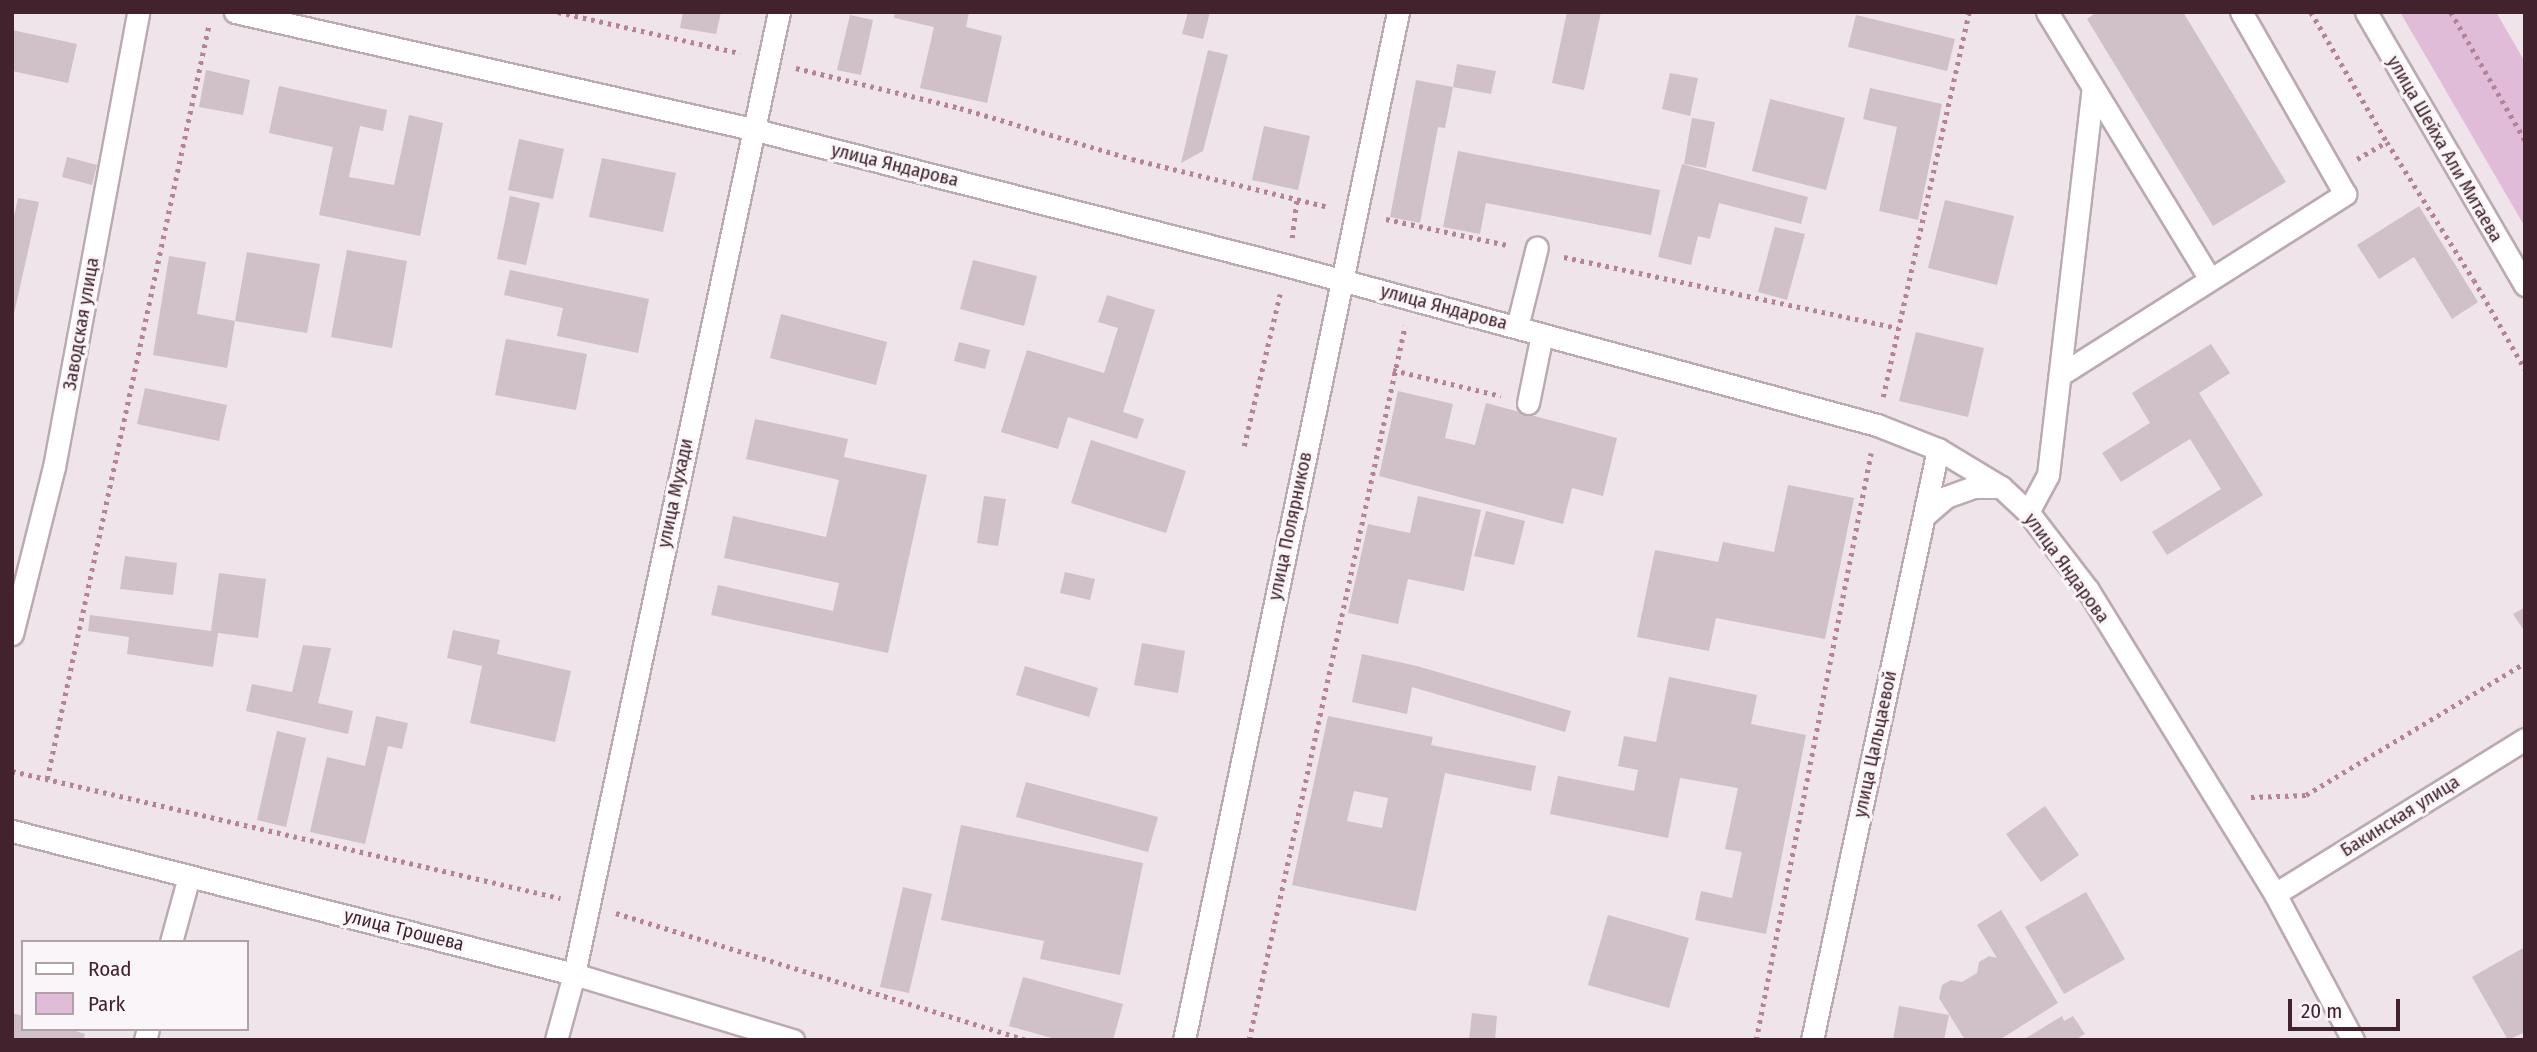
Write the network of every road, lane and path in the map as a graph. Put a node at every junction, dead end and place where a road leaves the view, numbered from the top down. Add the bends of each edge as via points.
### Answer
1 (138, 12) edge
2 (211, 12) edge
3 (234, 12) edge
4 (558, 12) edge
5 (779, 12) edge
6 (1398, 12) edge
7 (1969, 12) edge
8 (2047, 12) edge
9 (2241, 12) edge
10 (2312, 12) edge
11 (2366, 12) edge
12 (2451, 12) edge
13 (768, 60) junction
14 (2093, 89) junction
15 (752, 129) junction
16 (2525, 140) edge
17 (1297, 200) junction
18 (1355, 212) junction
19 (1536, 249) junction
20 (1289, 266) junction
21 (1340, 279) junction
22 (2210, 279) junction
23 (2525, 285) edge
24 (1412, 299) junction
25 (1517, 327) junction
26 (1898, 328) junction
27 (1542, 334) junction
28 (2525, 369) edge
29 (1393, 370) junction
30 (2060, 374) junction
31 (1528, 403) joint
32 (1877, 425) junction
33 (1244, 446) dead end
34 (1938, 449) junction
35 (2001, 487) junction
36 (2028, 512) junction
37 (1924, 516) junction
38 (12, 634) edge
39 (2525, 663) edge
40 (2525, 739) edge
41 (12, 771) edge
42 (47, 779) junction
43 (2216, 799) junction
44 (12, 831) edge
45 (189, 876) junction
46 (2275, 894) junction
47 (588, 905) junction
48 (173, 940) edge
49 (574, 974) junction
50 (556, 1040) edge
51 (793, 1040) edge
52 (1027, 1040) edge
53 (1184, 1040) edge
54 (1249, 1040) edge
55 (1756, 1040) edge
56 (1812, 1040) edge
57 (2353, 1040) edge

1 - 38 street, Заводская улица via 54,467
2 - 42 path
3 - 15 street, улица Яндарова
4 - 13 path
5 - 13 street, улица Мухади
6 - 18 street, улица Полярников
7 - 26 path
8 - 14 street
9 - 22 street via 2345,194
10 - 28 path
11 - 23 street, улица Шейха Али Митаева
12 - 16 path
13 - 15 street, улица Мухади
13 - 17 path
14 - 22 street
14 - 30 street
15 - 20 street, улица Яндарова
15 - 47 street, улица Мухади
17 - 18 path
17 - 20 path
18 - 19 path
18 - 21 street, улица Полярников
19 - 25 street
19 - 26 path
20 - 21 street, улица Яндарова
20 - 33 path via 1268,334
21 - 24 street, улица Яндарова
21 - 53 street, улица Полярников
22 - 30 street
24 - 25 street, улица Яндарова
24 - 29 path
25 - 27 street, улица Яндарова
26 - 32 path
27 - 31 street
27 - 32 street, улица Яндарова
29 - 31 path
29 - 54 path
30 - 36 street via 2048,475
32 - 34 street, улица Яндарова
32 - 55 path
34 - 35 street, улица Яндарова
34 - 37 street, улица Цальцаевой
35 - 36 street, улица Яндарова
35 - 37 street via 1973,487 1946,498
36 - 43 street, улица Яндарова via 2088,590
37 - 56 street, улица Цальцаевой
39 - 43 path via 2306,795
40 - 46 street, Бакинская улица
41 - 42 path
42 - 47 path
43 - 46 street, улица Яндарова
44 - 45 street, улица Трошева
45 - 48 street
45 - 49 street, улица Трошева
46 - 57 street, улица Яндарова
47 - 49 street, улица Мухади
47 - 52 path
49 - 50 street, улица Мухади
49 - 51 street, улица Трошева

